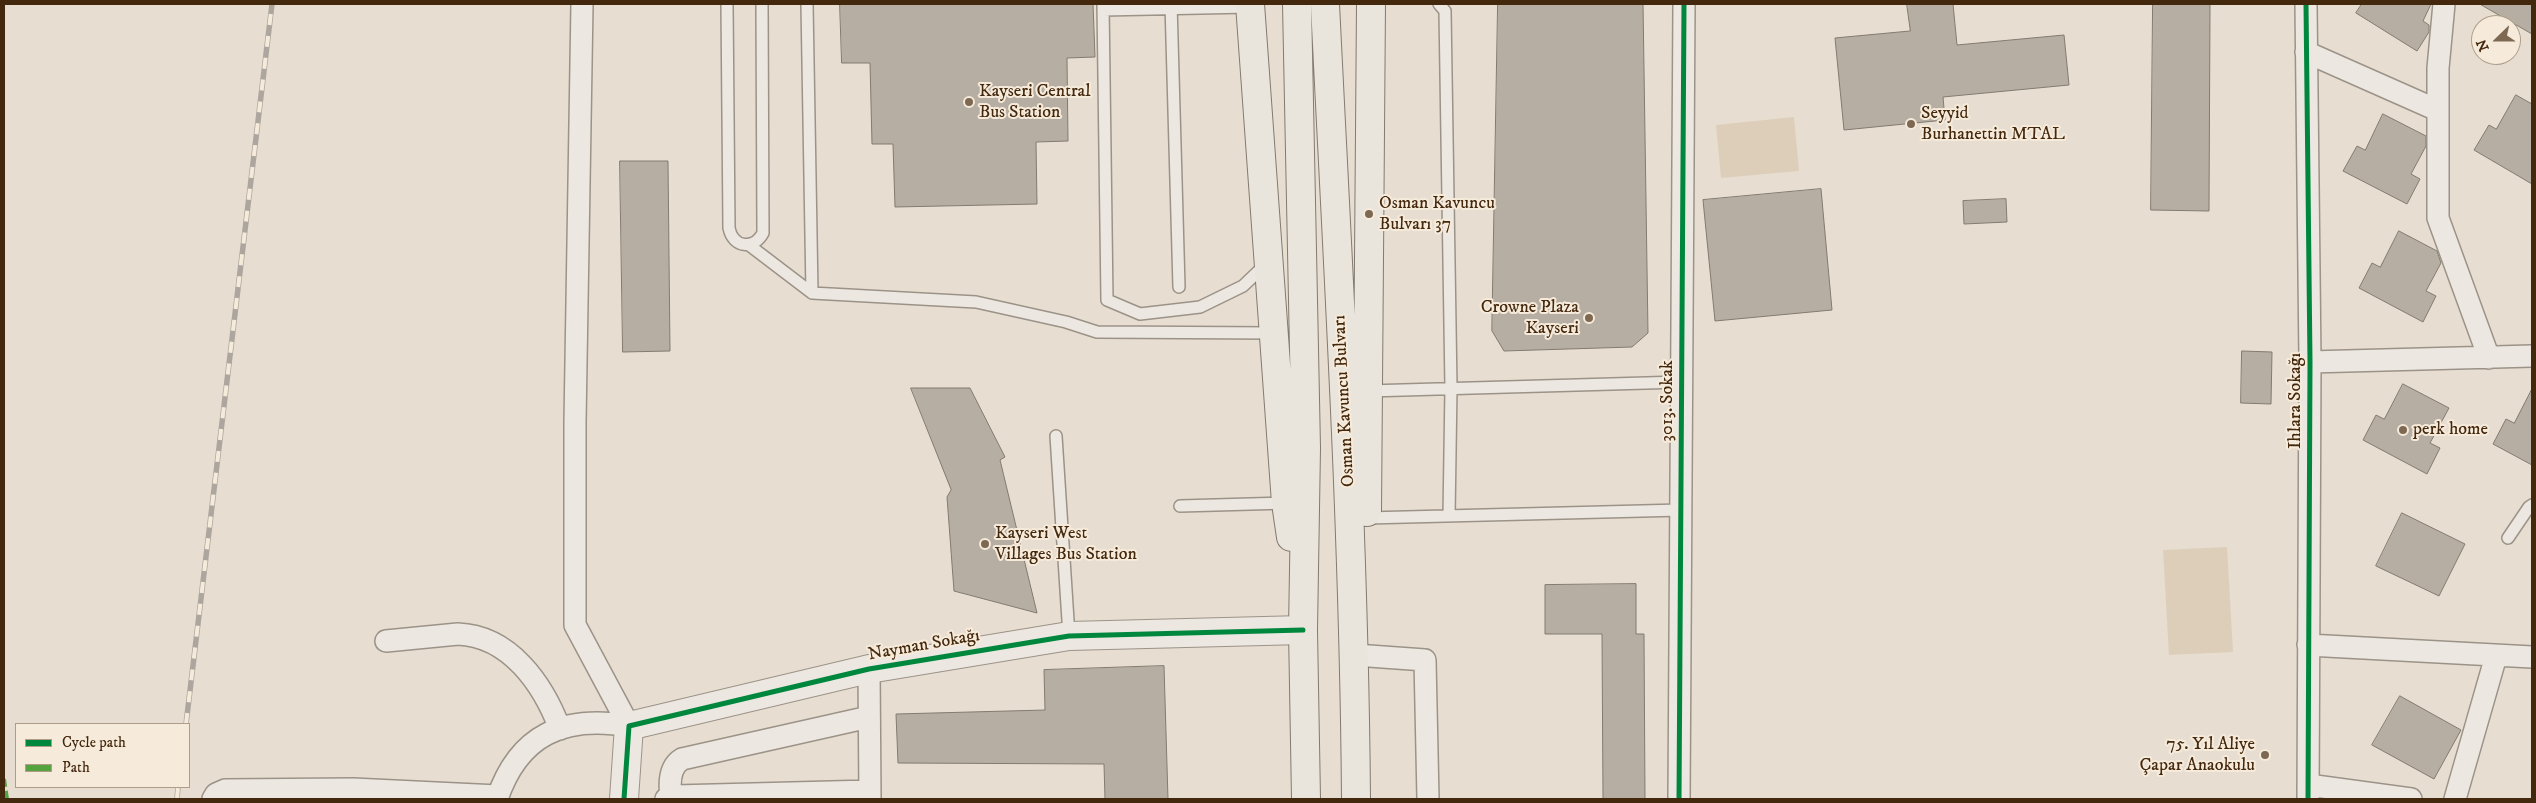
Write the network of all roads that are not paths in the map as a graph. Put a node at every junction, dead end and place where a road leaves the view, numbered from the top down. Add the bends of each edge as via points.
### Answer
1 (582, 4) edge
2 (727, 4) edge
3 (762, 4) edge
4 (808, 4) edge
5 (1297, 4) edge
6 (1326, 4) edge
7 (1371, 4) edge
8 (1439, 4) edge
9 (1684, 4) edge
10 (2306, 4) edge
11 (2444, 4) edge
12 (1171, 6) edge
13 (1250, 6) edge
14 (1103, 7) edge
15 (2306, 52) junction
16 (2437, 110) junction
17 (749, 245) junction
18 (1269, 262) junction
19 (1180, 286) dead end
20 (812, 292) junction
21 (1274, 333) junction
22 (2532, 356) edge
23 (2489, 358) junction
24 (2310, 362) junction
25 (1682, 382) junction
26 (1451, 388) junction
27 (1368, 390) junction
28 (1056, 436) dead end
29 (1286, 503) junction
30 (2532, 505) edge
31 (1180, 506) dead end
32 (1681, 510) junction
33 (1449, 516) junction
34 (1367, 518) junction
35 (2508, 538) dead end
36 (1303, 630) junction
37 (1069, 636) junction
38 (386, 641) dead end
39 (2308, 645) junction
40 (1355, 655) junction
41 (2496, 656) junction
42 (2532, 657) edge
43 (869, 669) junction
44 (869, 718) junction
45 (629, 726) junction
46 (560, 729) junction
47 (2308, 792) edge
48 (870, 795) edge
49 (498, 798) edge
50 (669, 798) edge
51 (213, 799) edge
52 (624, 799) edge
53 (1306, 799) edge
54 (1356, 799) edge
55 (1428, 799) edge
56 (1679, 799) edge
57 (2411, 799) edge
58 (2455, 799) edge

1 - 45 street via 575,625
2 - 17 lane via 729,228 737,242
3 - 17 lane via 763,233
4 - 20 lane
5 - 36 highway via 1306,448
6 - 40 highway, Osman Kavuncu Bulvarı
7 - 27 highway
8 - 26 lane via 1445,11
9 - 25 street, 3013. Sokak
10 - 15 street, Ihlara Sokağı
11 - 16 street
12 - 13 lane
12 - 14 lane
12 - 19 lane
13 - 18 highway
14 - 18 lane via 1107,300 1140,314 1200,307 1243,286
15 - 16 street
15 - 24 street, Ihlara Sokağı
16 - 23 street via 2438,218
17 - 20 lane
18 - 21 highway
20 - 21 lane via 976,302 1096,332
21 - 29 highway
22 - 23 street
23 - 24 street
24 - 39 street, Ihlara Sokağı
25 - 26 lane
25 - 32 street, 3013. Sokak
26 - 27 lane
26 - 33 lane
27 - 34 highway
28 - 37 lane
29 - 31 lane
29 - 36 highway
30 - 35 lane
32 - 33 lane
32 - 56 street, 3013. Sokak
33 - 34 lane
34 - 40 highway
36 - 37 street, Nayman Sokağı
36 - 53 highway
37 - 43 street, Nayman Sokağı
38 - 46 street via 458,634 491,641 533,678
39 - 41 street
39 - 47 street, Ihlara Sokağı
40 - 54 highway, Osman Kavuncu Bulvarı
40 - 55 street via 1426,660
41 - 42 street
41 - 58 street
43 - 44 street
43 - 45 street, Nayman Sokağı
44 - 48 street
44 - 50 street via 682,759 674,767
45 - 46 street via 594,723
45 - 52 street
46 - 49 street via 537,740 518,757 505,777
47 - 57 street
48 - 50 street
49 - 51 street via 354,790 225,790

